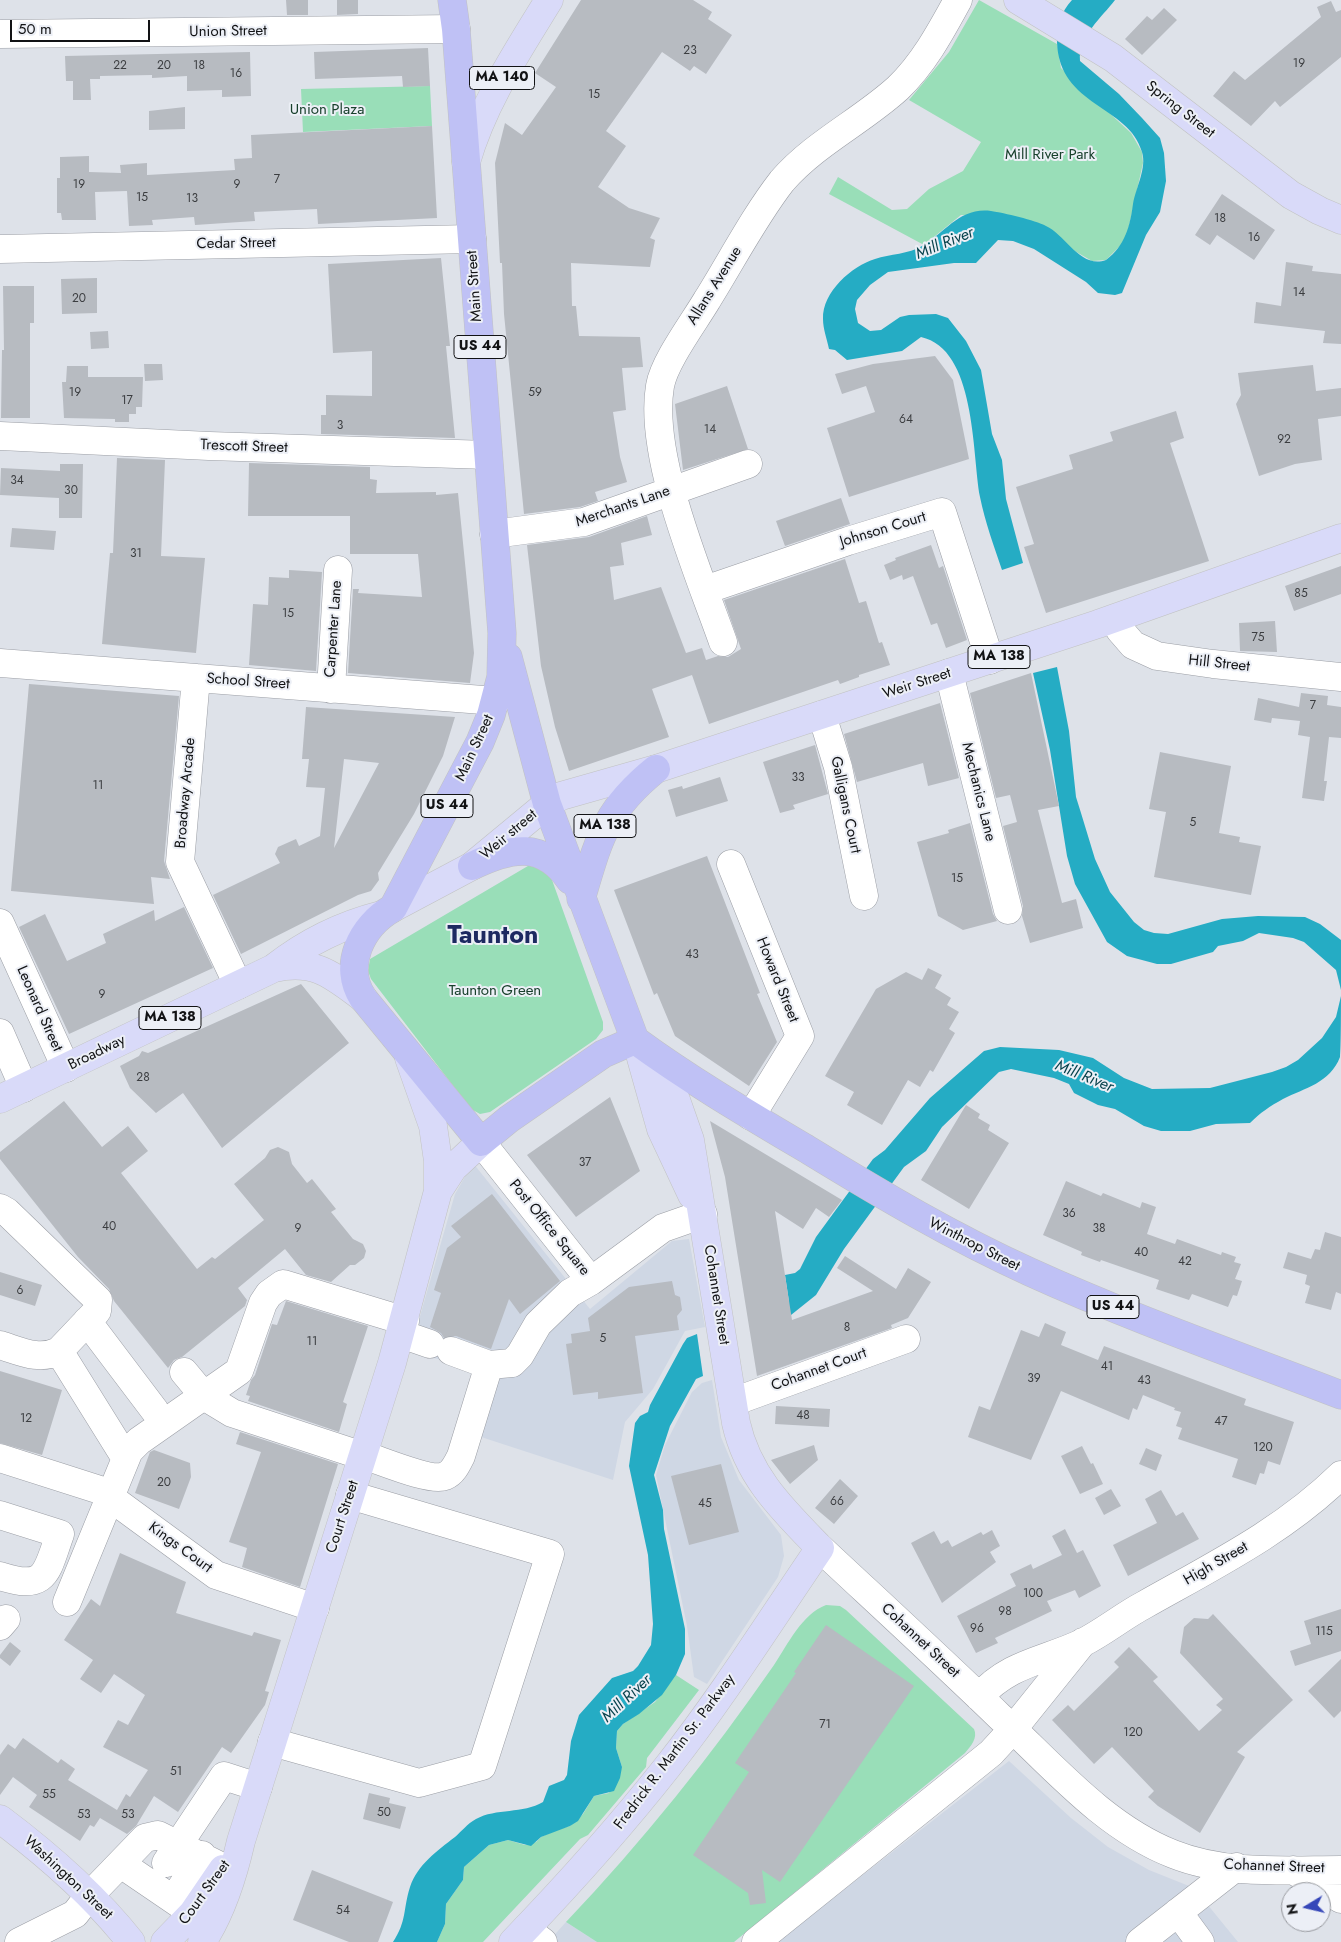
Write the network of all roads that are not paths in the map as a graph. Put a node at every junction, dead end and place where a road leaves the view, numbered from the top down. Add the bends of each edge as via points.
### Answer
1 (452, 0) edge
2 (958, 0) edge
3 (1027, 5) edge
4 (541, 7) edge
5 (456, 29) junction
6 (0, 34) edge
7 (466, 162) junction
8 (1341, 220) edge
9 (472, 239) junction
10 (0, 249) edge
11 (0, 436) edge
12 (488, 455) junction
13 (748, 464) dead end
14 (671, 490) junction
15 (494, 534) junction
16 (1341, 538) edge
17 (338, 570) dead end
18 (705, 590) junction
19 (1114, 619) junction
20 (502, 633) junction
21 (723, 642) dead end
22 (990, 660) junction
23 (0, 662) edge
24 (949, 673) junction
25 (1341, 677) edge
26 (196, 678) junction
27 (331, 688) junction
28 (496, 701) junction
29 (822, 715) junction
30 (534, 757) junction
31 (656, 769) junction
32 (547, 804) junction
33 (731, 864) dead end
34 (472, 866) junction
35 (864, 896) dead end
36 (581, 899) junction
37 (1008, 910) dead end
38 (387, 912) junction
39 (1, 930) edge
40 (274, 968) junction
41 (238, 985) junction
42 (363, 998) junction
43 (0, 1033) edge
44 (635, 1040) junction
45 (406, 1050) junction
46 (66, 1068) junction
47 (24, 1088) junction
48 (0, 1099) edge
49 (751, 1116) junction
50 (481, 1142) junction
51 (438, 1191) junction
52 (0, 1208) edge
53 (703, 1214) junction
54 (591, 1281) junction
55 (87, 1320) junction
56 (403, 1327) junction
57 (906, 1339) dead end
58 (0, 1345) edge
59 (58, 1351) junction
60 (489, 1365) junction
61 (184, 1372) dead end
62 (1341, 1395) edge
63 (204, 1396) junction
64 (733, 1402) junction
65 (155, 1411) dead end
66 (363, 1455) junction
67 (125, 1457) junction
68 (0, 1458) edge
69 (1341, 1475) edge
70 (109, 1495) junction
71 (350, 1495) junction
72 (0, 1516) edge
73 (820, 1548) junction
74 (0, 1576) edge
75 (67, 1602) dead end
76 (315, 1608) junction
77 (1083, 1642) junction
78 (979, 1697) junction
79 (1013, 1729) junction
80 (272, 1742) junction
81 (258, 1787) junction
82 (0, 1819) edge
83 (241, 1840) junction
84 (213, 1861) junction
85 (120, 1864) junction
86 (162, 1868) junction
87 (1236, 1868) junction
88 (1292, 1870) junction
89 (1341, 1870) edge
90 (89, 1896) junction
91 (1341, 1899) edge
92 (183, 1906) junction
93 (1178, 1912) junction
94 (527, 1938) edge
95 (19, 1942) edge
96 (131, 1942) edge
97 (165, 1942) edge
98 (202, 1942) edge
99 (756, 1942) edge
100 (1140, 1942) edge
101 (1200, 1942) edge

1 - 5 highway, Main Street / US 44
2 - 14 street, Allans Avenue via 908,78 801,161 782,181 685,336 662,377 659,394 662,444
3 - 8 main road, Spring Street via 1105,53 1284,191
4 - 7 main road, MA 140 via 490,99
5 - 6 street, Union Street
5 - 7 highway, Main Street / US 44
7 - 9 highway, Main Street / US 44
9 - 10 street, Cedar Street
9 - 12 highway, Main Street / US 44
11 - 12 street, Trescott Street
12 - 15 highway, Main Street / US 44
13 - 14 street, Merchants Lane
14 - 15 street, Merchants Lane via 584,522
14 - 18 street, Allans Avenue
15 - 20 highway, Main Street / US 44
16 - 19 main road, Weir Street / MA 138
17 - 27 street, Carpenter Lane
18 - 21 street, Allans Avenue
18 - 22 street, Johnson Court via 942,512
19 - 22 main road, Weir Street / MA 138
19 - 25 street, Hill Street via 1133,645 1157,656
20 - 28 highway, Main Street / US 44 via 502,662
20 - 30 highway, Main Street / US 44
22 - 24 main road, Weir Street / MA 138
23 - 26 street, School Street
24 - 29 main road, Weir Street / MA 138
24 - 37 street, Mechanics Lane
26 - 27 street, School Street
26 - 41 street, Broadway Arcade via 180,862
27 - 28 street, School Street
28 - 30 highway via 516,720
28 - 38 highway, Main Street / US 44 via 480,742
29 - 31 main road, Weir Street / MA 138
29 - 35 street, Galligans Court via 838,767
30 - 32 highway, Main Street / US 44
31 - 32 main road, Weir Street / MA 138 via 561,796
31 - 36 highway, MA 138 via 628,794 606,824 596,846
32 - 34 main road, Weir street / MA 138
32 - 36 highway, US 44
33 - 49 street, Howard Street via 800,1036
34 - 36 highway via 512,852 543,854 558,865
34 - 38 main road, MA 138
36 - 44 highway, US 44
38 - 40 main road, Broadway / MA 138 via 310,942
38 - 42 highway, US 44 via 354,955 353,977
39 - 46 street, Leonard Street
40 - 41 main road, Broadway / MA 138
40 - 42 main road, Broadway / MA 138 via 293,965 318,968
41 - 46 main road, Broadway / MA 138
42 - 45 highway, US 44
43 - 47 street
44 - 49 highway, Winthrop Street / US 44
44 - 50 highway via 603,1054 509,1118
44 - 53 main road, Cohannet Street via 661,1130
45 - 50 highway, US 44
45 - 51 main road, Court Street via 433,1126
46 - 47 main road, Broadway / MA 138
47 - 48 main road, Broadway / MA 138
49 - 62 highway, Winthrop Street / US 44 via 963,1241 1031,1273
50 - 51 main road, Court Street via 453,1168
50 - 54 street, Post Office Square
51 - 56 main road, Court Street
52 - 55 street via 96,1297 98,1307
53 - 54 street, Post Office Square via 656,1232
53 - 64 main road, Cohannet Street
54 - 60 street via 570,1293 543,1318 517,1359 507,1364
55 - 59 street
55 - 65 street
56 - 60 street via 441,1348
56 - 63 street via 283,1284 263,1303 238,1371
56 - 66 main road, Court Street
57 - 64 street, Cohannet Court
58 - 59 street via 35,1356
59 - 67 street
60 - 66 street via 461,1456 454,1470 447,1475 432,1477
61 - 63 street
63 - 66 street via 239,1416
63 - 67 street via 139,1441
64 - 73 main road, Cohannet Street via 740,1440 756,1475 777,1504
66 - 71 main road, Court Street
67 - 70 street
68 - 70 street, Kings Court via 82,1483
69 - 77 street, High Street via 1268,1533
70 - 75 street
70 - 76 street, Kings Court via 216,1575
71 - 76 main road, Court Street
71 - 80 street via 550,1554 482,1766 419,1783
72 - 74 street via 60,1534 50,1562 40,1577 26,1583
73 - 78 street, Cohannet Street
73 - 94 main road, Fredrick R. Martin Sr. Parkway via 668,1766
76 - 80 main road, Court Street
77 - 78 street, High Street via 1008,1672
77 - 79 street, High Street
78 - 79 street, Cohannet Street
79 - 87 street, Cohannet Street via 1084,1796 1132,1832 1174,1854
79 - 99 street, High Street via 980,1762
80 - 81 main road, Court Street
81 - 83 main road, Court Street
81 - 86 street via 224,1776
82 - 90 main road, Washington Street via 53,1861
83 - 84 main road, Court Street
83 - 98 main road, Court Street via 226,1892
84 - 86 street
84 - 92 main road, Court Street
85 - 86 street
85 - 86 street via 145,1838 158,1834
85 - 90 street
86 - 92 street
87 - 88 street, Cohannet Street
87 - 93 street
88 - 89 street, Cohannet Street
88 - 91 street
90 - 95 street via 75,1914
90 - 96 main road, Washington Street
92 - 97 main road, Court Street
93 - 100 street
93 - 101 street

